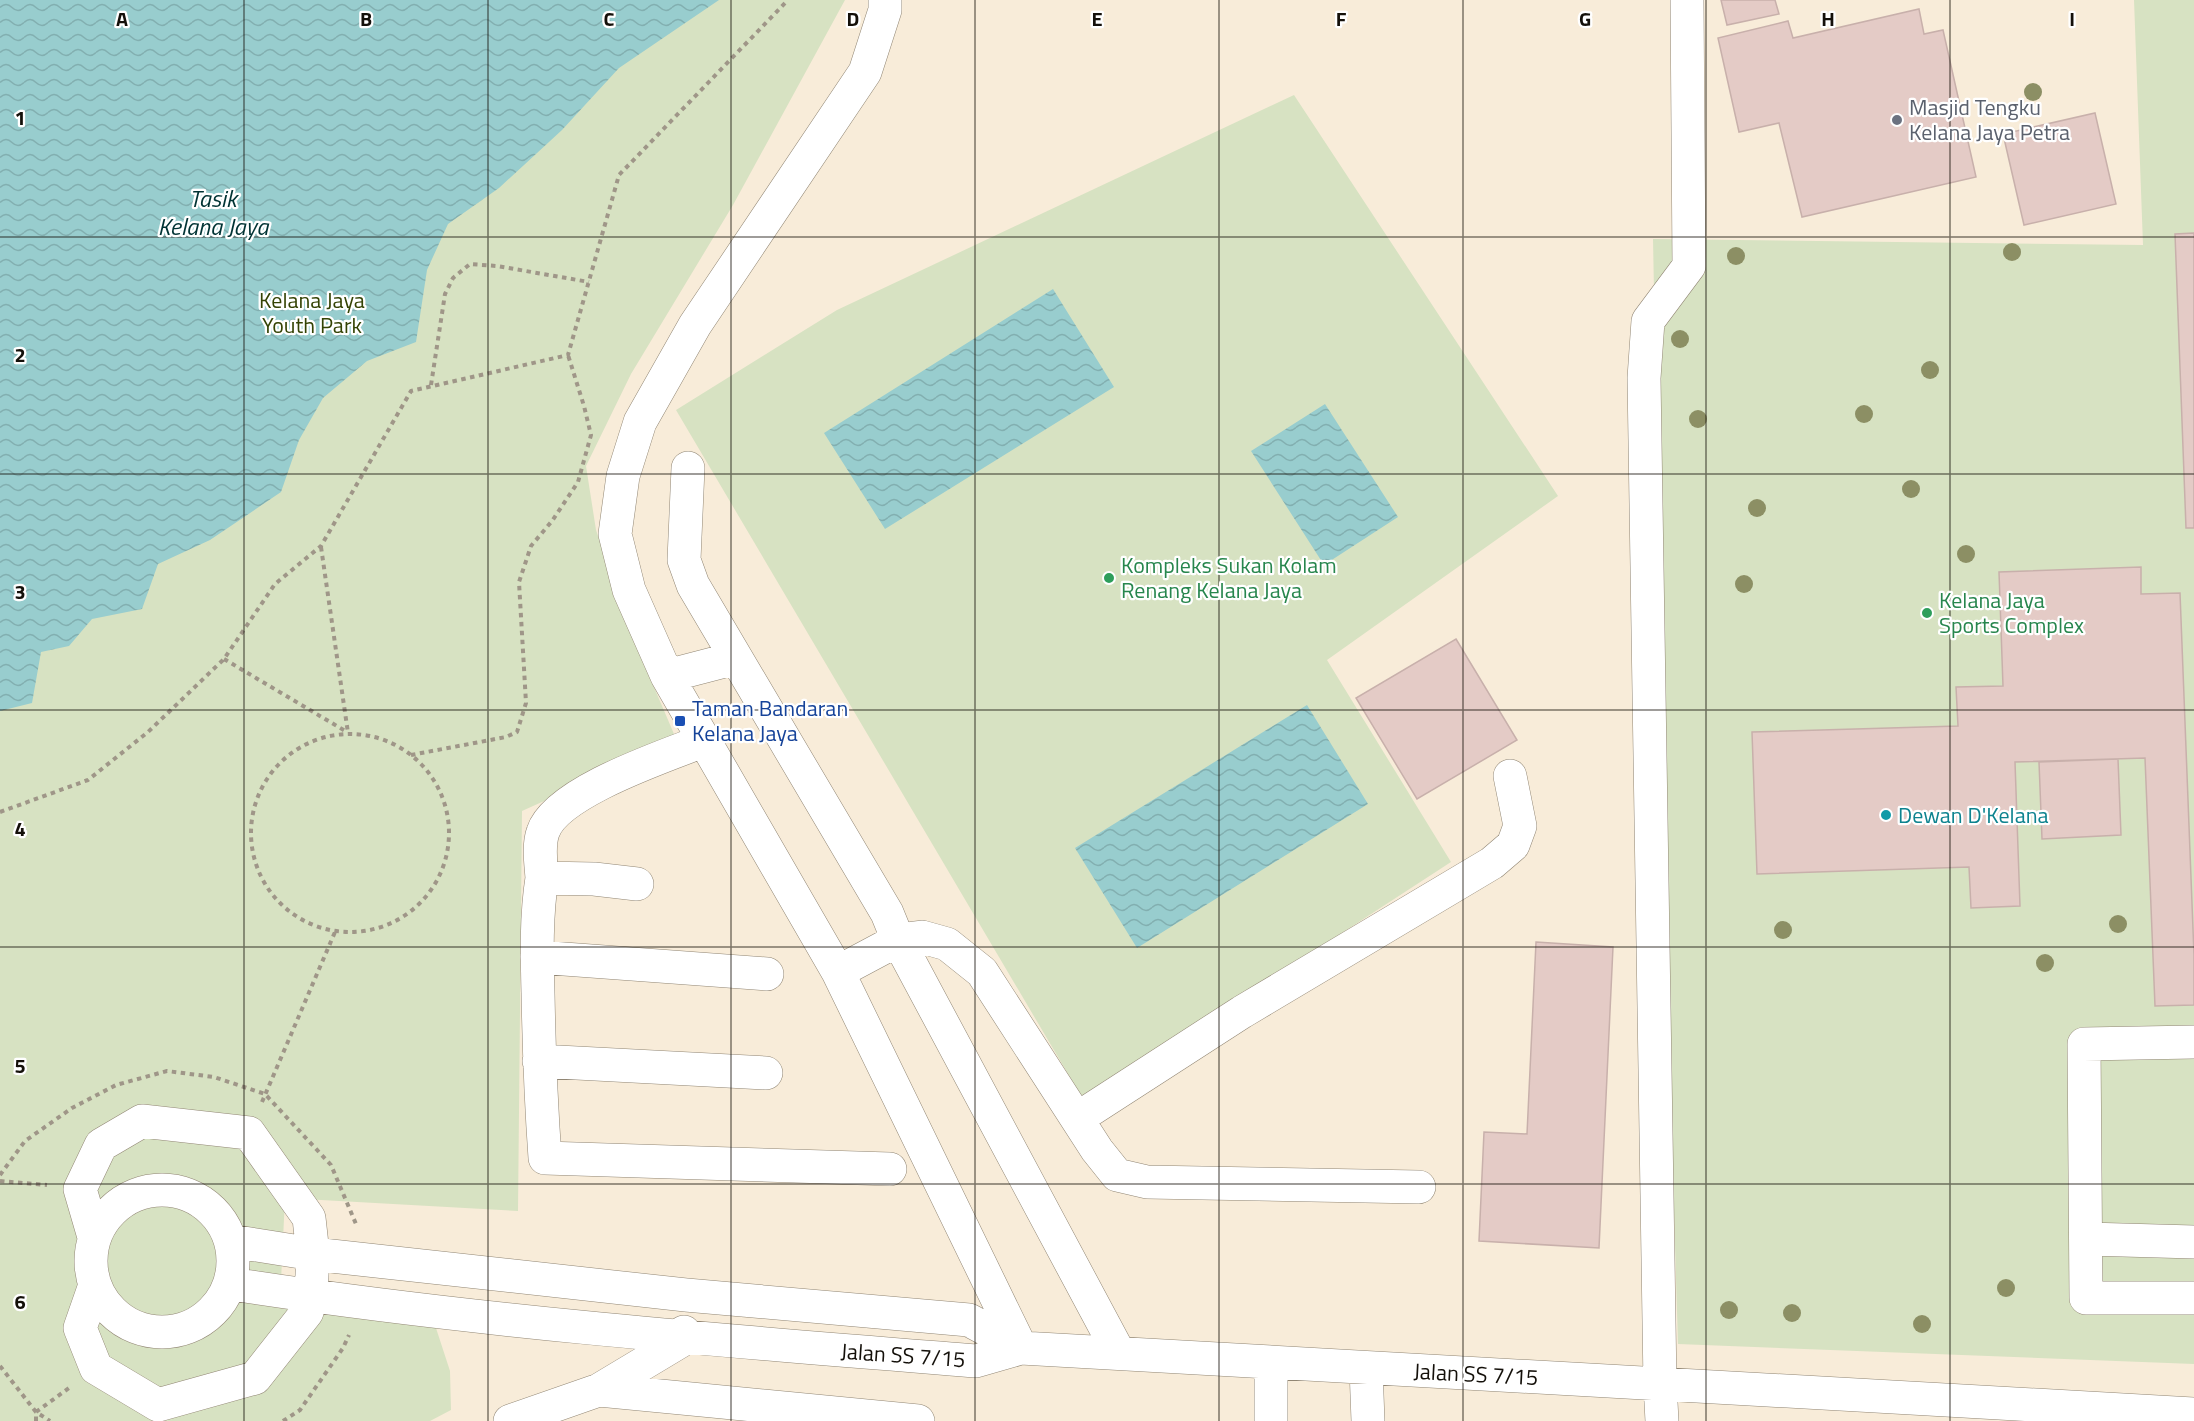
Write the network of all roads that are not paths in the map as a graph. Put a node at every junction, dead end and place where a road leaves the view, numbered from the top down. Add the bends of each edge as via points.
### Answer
1 (885, 0) edge
2 (1687, 0) edge
3 (688, 468) dead end
4 (736, 658) junction
5 (667, 676) junction
6 (703, 741) junction
7 (1510, 776) dead end
8 (542, 878) junction
9 (637, 884) dead end
10 (898, 940) junction
11 (537, 957) junction
12 (838, 972) junction
13 (767, 974) dead end
14 (2194, 1042) edge
15 (539, 1061) junction
16 (766, 1073) dead end
17 (1078, 1118) junction
18 (890, 1169) dead end
19 (1419, 1187) dead end
20 (94, 1238) junction
21 (2086, 1239) junction
22 (231, 1241) junction
23 (2194, 1242) edge
24 (313, 1254) junction
25 (95, 1284) junction
26 (232, 1284) junction
27 (686, 1295) junction
28 (311, 1296) junction
29 (2194, 1298) edge
30 (684, 1338) junction
31 (1020, 1348) junction
32 (1119, 1353) junction
33 (1271, 1362) junction
34 (1366, 1368) junction
35 (1660, 1384) junction
36 (599, 1390) junction
37 (2194, 1414) edge
38 (510, 1421) edge
39 (918, 1421) edge
40 (1271, 1421) edge
41 (1368, 1421) edge
42 (1662, 1421) edge

1 - 5 street via 865,72 695,325 640,422 623,476 615,534 629,590
2 - 35 street via 1689,266 1648,321 1644,378
3 - 4 street via 684,560 693,585
4 - 5 street
4 - 10 street via 887,914
5 - 6 street
6 - 8 street via 614,777 560,808 543,832
6 - 12 street
7 - 17 street via 1520,826 1513,845 1492,863 1242,1012
8 - 9 street
8 - 11 street
10 - 12 street
10 - 17 street via 922,937 947,944 982,972
10 - 32 street
11 - 13 street
11 - 15 street
12 - 31 street
14 - 21 street via 2084,1044
15 - 16 street
15 - 18 street via 544,1158
17 - 19 street via 1117,1175 1147,1182
20 - 22 street via 106,1216 124,1200 146,1191 171,1190 194,1197 214,1212
20 - 24 street via 80,1189 101,1145 142,1121 249,1133 309,1218
20 - 25 street via 90,1262
21 - 23 street
21 - 29 street via 2086,1298
22 - 24 street
22 - 26 street via 235,1262
24 - 27 street
24 - 28 street
25 - 26 street via 106,1304 122,1320 143,1330 165,1332 187,1328 207,1316
25 - 28 street via 80,1328 96,1368 158,1405 255,1378 307,1312
26 - 28 street, Jalan SS 7/15
27 - 30 street
27 - 31 street via 969,1320
28 - 30 street, Jalan SS 7/15
30 - 31 street, Jalan SS 7/15 via 976,1361
30 - 36 street
31 - 32 street, Jalan SS 7/15
32 - 33 street, Jalan SS 7/15
33 - 34 street, Jalan SS 7/15
33 - 40 street
34 - 35 street, Jalan SS 7/15
34 - 41 street
35 - 37 street, Jalan SS 7/15
35 - 42 street
36 - 38 street
36 - 39 street

